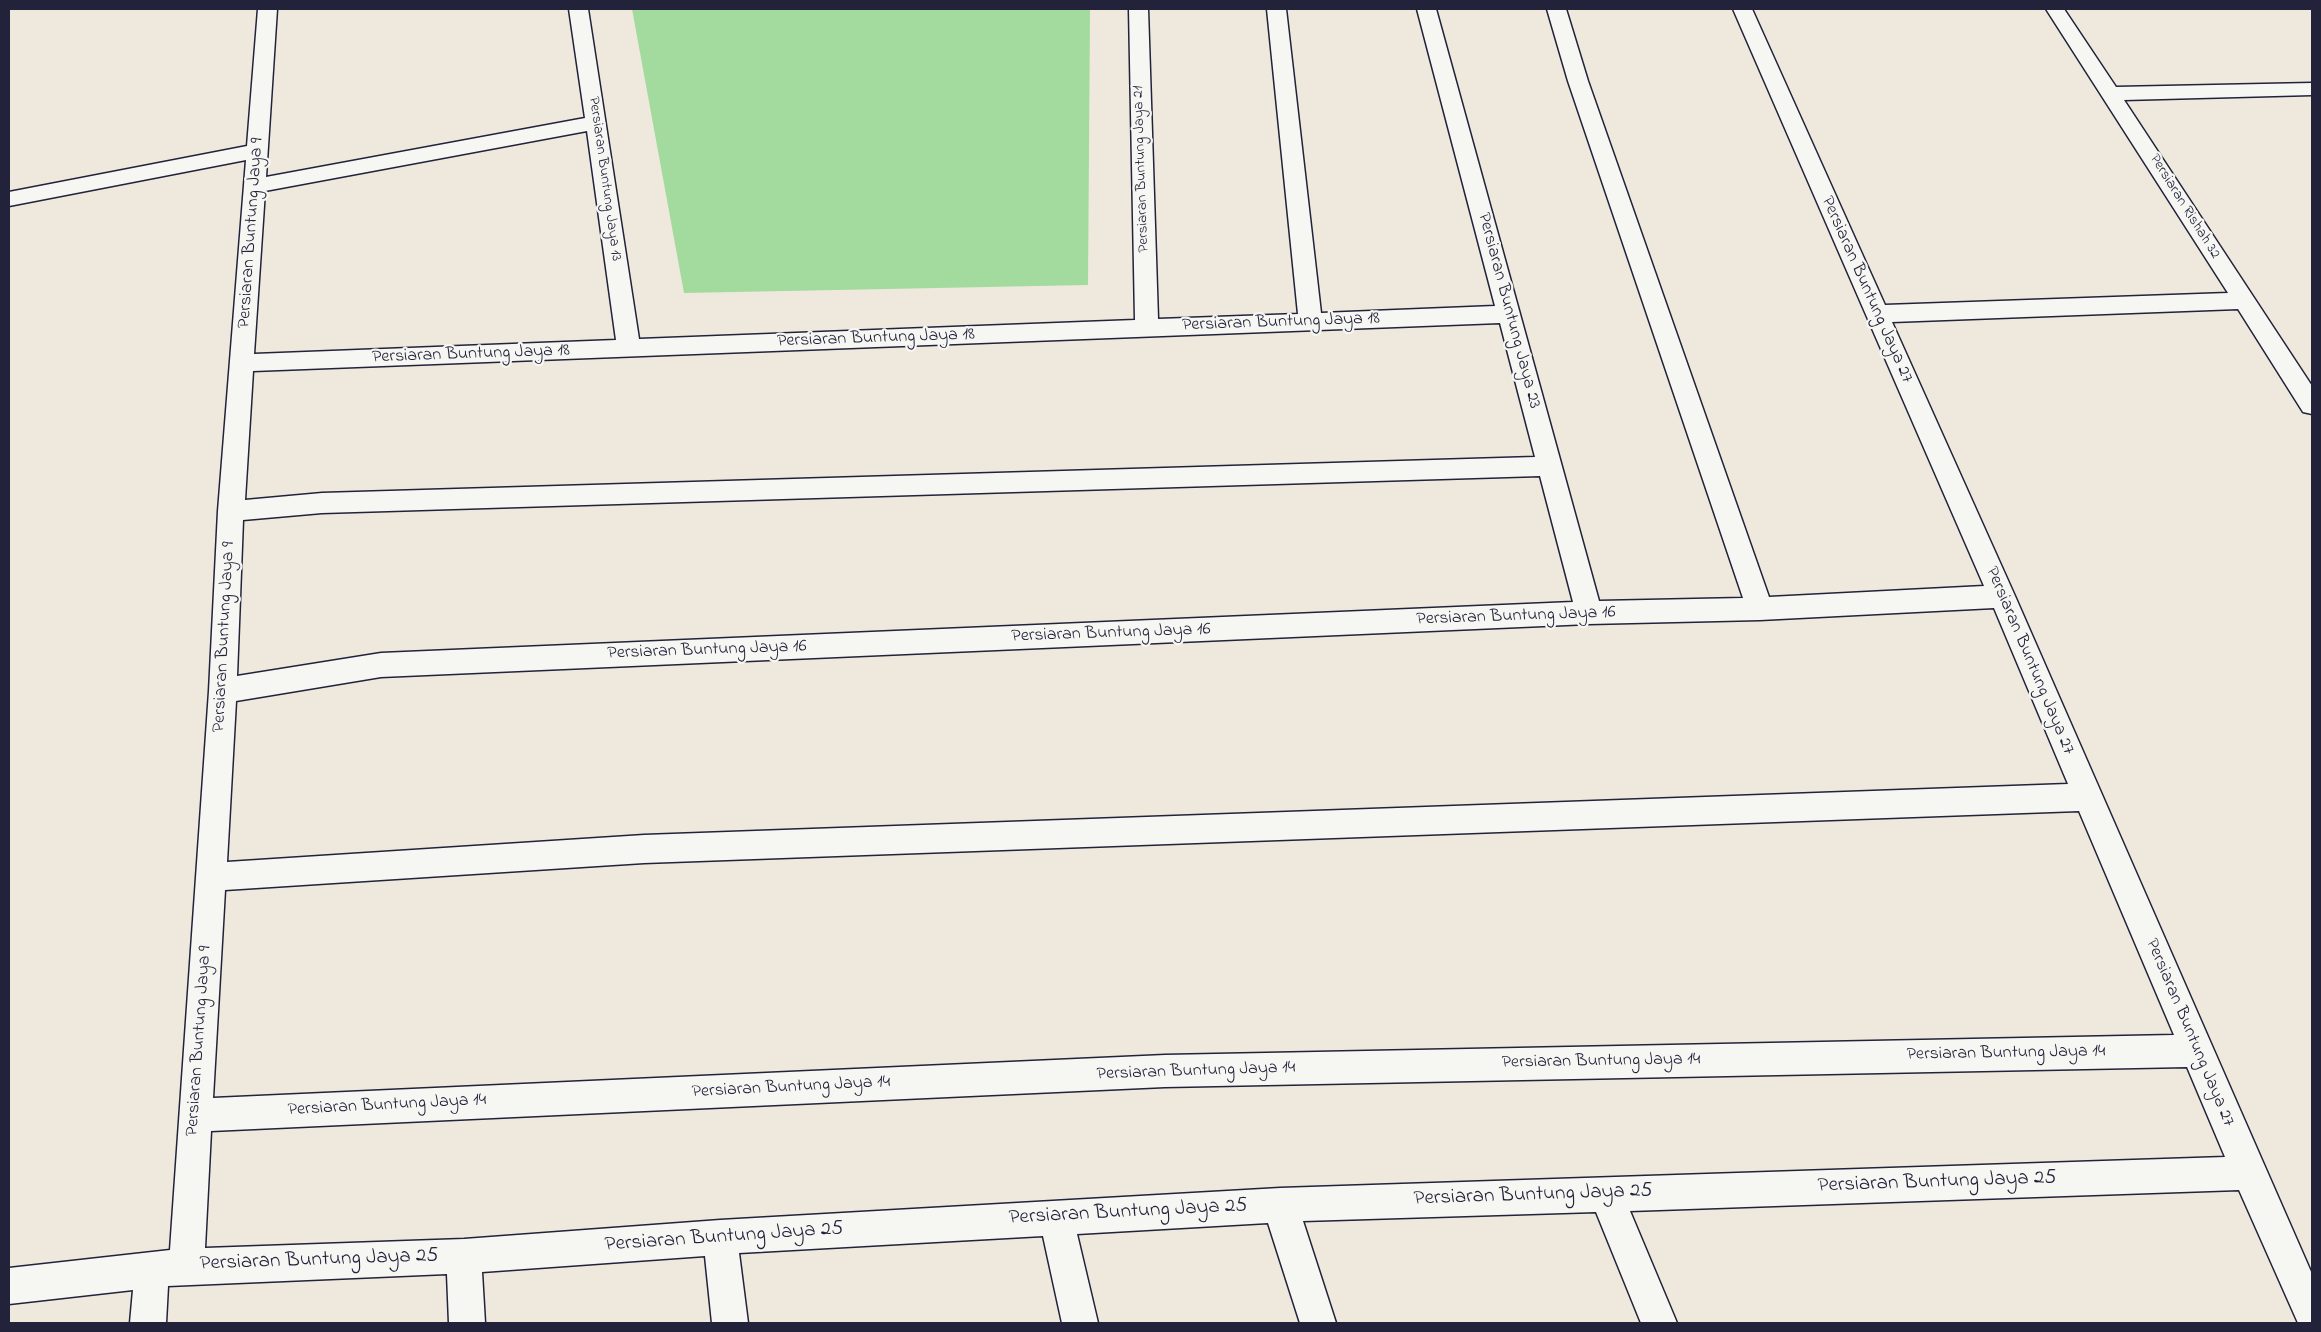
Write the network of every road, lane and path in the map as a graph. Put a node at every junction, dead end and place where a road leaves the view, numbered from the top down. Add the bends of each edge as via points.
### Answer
1 (267, 9) edge
2 (579, 9) edge
3 (1138, 9) edge
4 (1276, 9) edge
5 (1427, 9) edge
6 (1556, 9) edge
7 (1742, 9) edge
8 (2055, 9) edge
9 (2312, 89) edge
10 (2112, 94) junction
11 (596, 123) junction
12 (257, 151) junction
13 (255, 186) junction
14 (9, 199) edge
15 (2244, 301) junction
16 (1509, 314) junction
17 (1876, 314) junction
18 (1310, 322) junction
19 (1147, 329) junction
20 (629, 349) junction
21 (243, 364) junction
22 (2312, 405) edge
23 (1550, 466) junction
24 (231, 511) junction
25 (2002, 596) junction
26 (1760, 608) junction
27 (1589, 614) junction
28 (223, 691) junction
29 (2088, 797) junction
30 (211, 878) junction
31 (2197, 1051) junction
32 (196, 1115) junction
33 (2249, 1173) junction
34 (1606, 1193) junction
35 (1280, 1205) junction
36 (1056, 1218) junction
37 (720, 1237) junction
38 (464, 1256) junction
39 (186, 1266) junction
40 (152, 1269) junction
41 (9, 1286) edge
42 (2312, 1314) edge
43 (148, 1323) edge
44 (467, 1323) edge
45 (730, 1323) edge
46 (1080, 1323) edge
47 (1318, 1323) edge
48 (1659, 1323) edge

1 - 12 street, Persiaran Buntung Jaya 9
2 - 11 street, Persiaran Buntung Jaya 13
3 - 19 street, Persiaran Buntung Jaya 21
4 - 18 street
5 - 16 street, Persiaran Buntung Jaya 23
6 - 26 street
7 - 17 street, Persiaran Buntung Jaya 27
8 - 10 street, Persiaran Rishah 32
9 - 10 street
10 - 15 street, Persiaran Rishah 32
11 - 13 street
11 - 20 street, Persiaran Buntung Jaya 13
12 - 13 street, Persiaran Buntung Jaya 9
12 - 14 street
13 - 21 street, Persiaran Buntung Jaya 9
15 - 17 street
15 - 22 street, Persiaran Rishah 32
16 - 18 street, Persiaran Buntung Jaya 18
16 - 23 street, Persiaran Buntung Jaya 23
17 - 25 street, Persiaran Buntung Jaya 27
18 - 19 street, Persiaran Buntung Jaya 18
19 - 20 street, Persiaran Buntung Jaya 18
20 - 21 street, Persiaran Buntung Jaya 18
21 - 24 street, Persiaran Buntung Jaya 9
23 - 24 street via 332,503
23 - 27 street, Persiaran Buntung Jaya 23
24 - 28 street, Persiaran Buntung Jaya 9
25 - 26 street, Persiaran Buntung Jaya 16
25 - 29 street, Persiaran Buntung Jaya 27
26 - 27 street, Persiaran Buntung Jaya 16
27 - 28 street, Persiaran Buntung Jaya 16 via 381,665
28 - 30 street, Persiaran Buntung Jaya 9
29 - 30 street via 644,849
29 - 31 street, Persiaran Buntung Jaya 27
30 - 32 street, Persiaran Buntung Jaya 9
31 - 32 street, Persiaran Buntung Jaya 14 via 1165,1071
31 - 33 street, Persiaran Buntung Jaya 27
32 - 39 street, Persiaran Buntung Jaya 9
33 - 34 street, Persiaran Buntung Jaya 25
33 - 42 street, Persiaran Buntung Jaya 27
34 - 35 street, Persiaran Buntung Jaya 25
34 - 48 street
35 - 36 street, Persiaran Buntung Jaya 25
35 - 47 street
36 - 37 street, Persiaran Buntung Jaya 25
36 - 46 street
37 - 38 street, Persiaran Buntung Jaya 25
37 - 45 street
38 - 39 street, Persiaran Buntung Jaya 25
38 - 44 street
39 - 40 street, Persiaran Buntung Jaya 25
40 - 41 street, Persiaran Buntung Jaya 25
40 - 43 street

